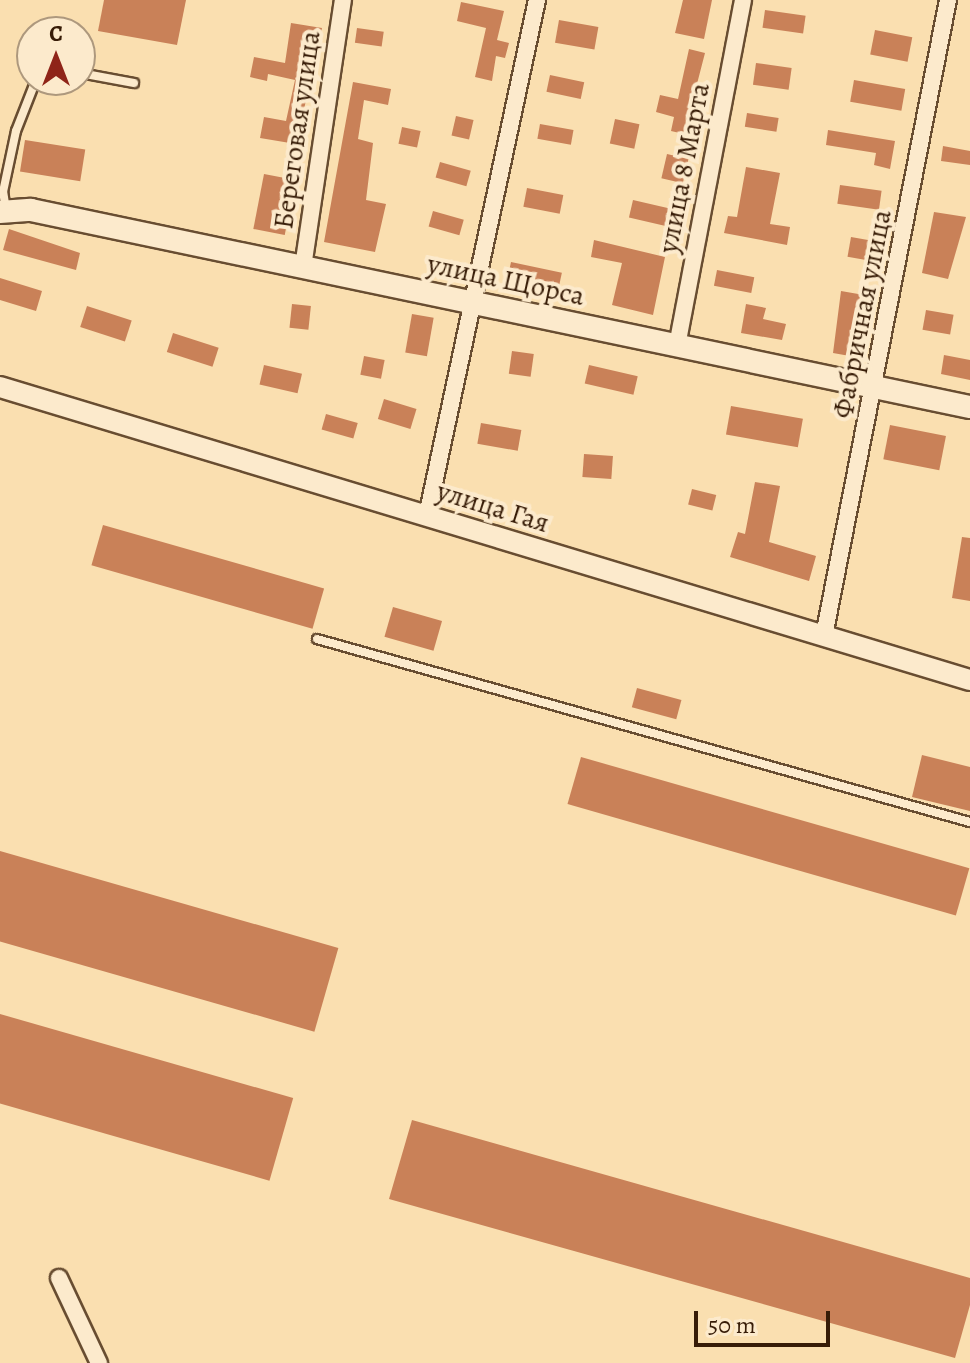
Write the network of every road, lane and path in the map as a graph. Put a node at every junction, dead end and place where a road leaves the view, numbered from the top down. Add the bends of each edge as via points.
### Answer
1 (343, 0) edge
2 (537, 0) edge
3 (743, 0) edge
4 (948, 0) edge
5 (96, 76) edge
6 (134, 83) dead end
7 (30, 96) edge
8 (3, 212) edge
9 (303, 267) junction
10 (475, 304) junction
11 (677, 346) junction
12 (0, 387) edge
13 (875, 387) junction
14 (970, 407) edge
15 (427, 516) junction
16 (824, 636) junction
17 (317, 639) dead end
18 (970, 680) edge
19 (970, 822) edge
20 (59, 1278) dead end
21 (99, 1363) edge

1 - 9 street, Береговая улица
2 - 10 street
3 - 11 street, улица 8 Марта
4 - 13 street, Фабричная улица
5 - 6 lane
7 - 8 lane via 16,131
8 - 9 main road, улица Щорса via 31,210
9 - 10 main road, улица Щорса
10 - 11 main road, улица Щорса
10 - 15 street
11 - 13 main road, улица Щорса
12 - 15 street, улица Гая
13 - 14 main road, улица Щорса
13 - 16 street, Фабричная улица
15 - 16 street, улица Гая
16 - 18 street, улица Гая
17 - 19 lane
20 - 21 street

